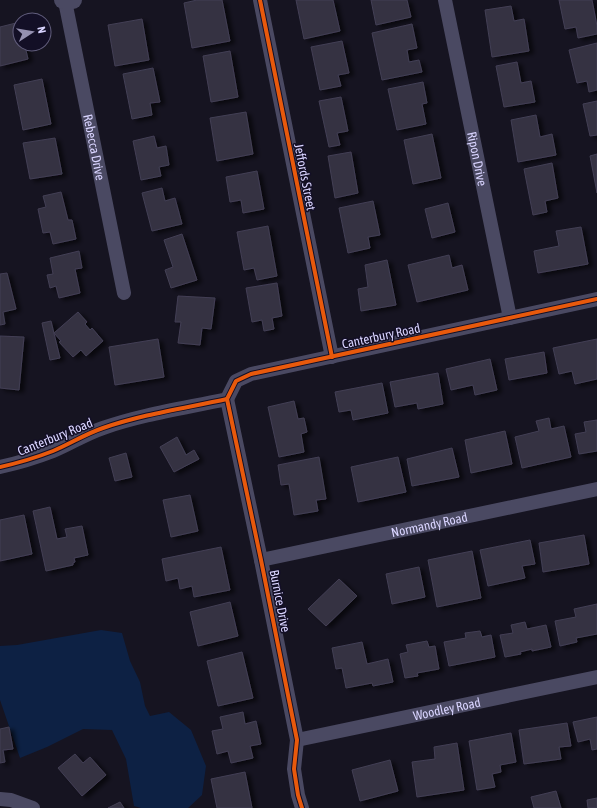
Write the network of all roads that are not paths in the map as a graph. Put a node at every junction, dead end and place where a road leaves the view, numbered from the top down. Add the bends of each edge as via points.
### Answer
1 (67, 0) edge
2 (260, 0) edge
3 (445, 0) edge
4 (124, 294) dead end
5 (597, 299) edge
6 (510, 318) junction
7 (332, 357) junction
8 (227, 399) junction
9 (0, 467) edge
10 (597, 488) edge
11 (261, 560) junction
12 (597, 677) edge
13 (297, 740) junction
14 (0, 799) edge
15 (33, 808) edge
16 (302, 808) edge

1 - 4 street, Rebecca Drive
2 - 7 street, Jeffords Street
3 - 6 street, Ripon Drive
5 - 6 street, Canterbury Road
6 - 7 street, Canterbury Road
7 - 8 street, Canterbury Road via 251,374 236,381
8 - 9 street, Canterbury Road via 126,421 90,433 54,451
8 - 11 street, Burnice Drive
10 - 11 street, Normandy Road
11 - 13 street, Burnice Drive
12 - 13 street, Woodley Road
13 - 16 street, Burnice Drive via 294,769
14 - 15 street

